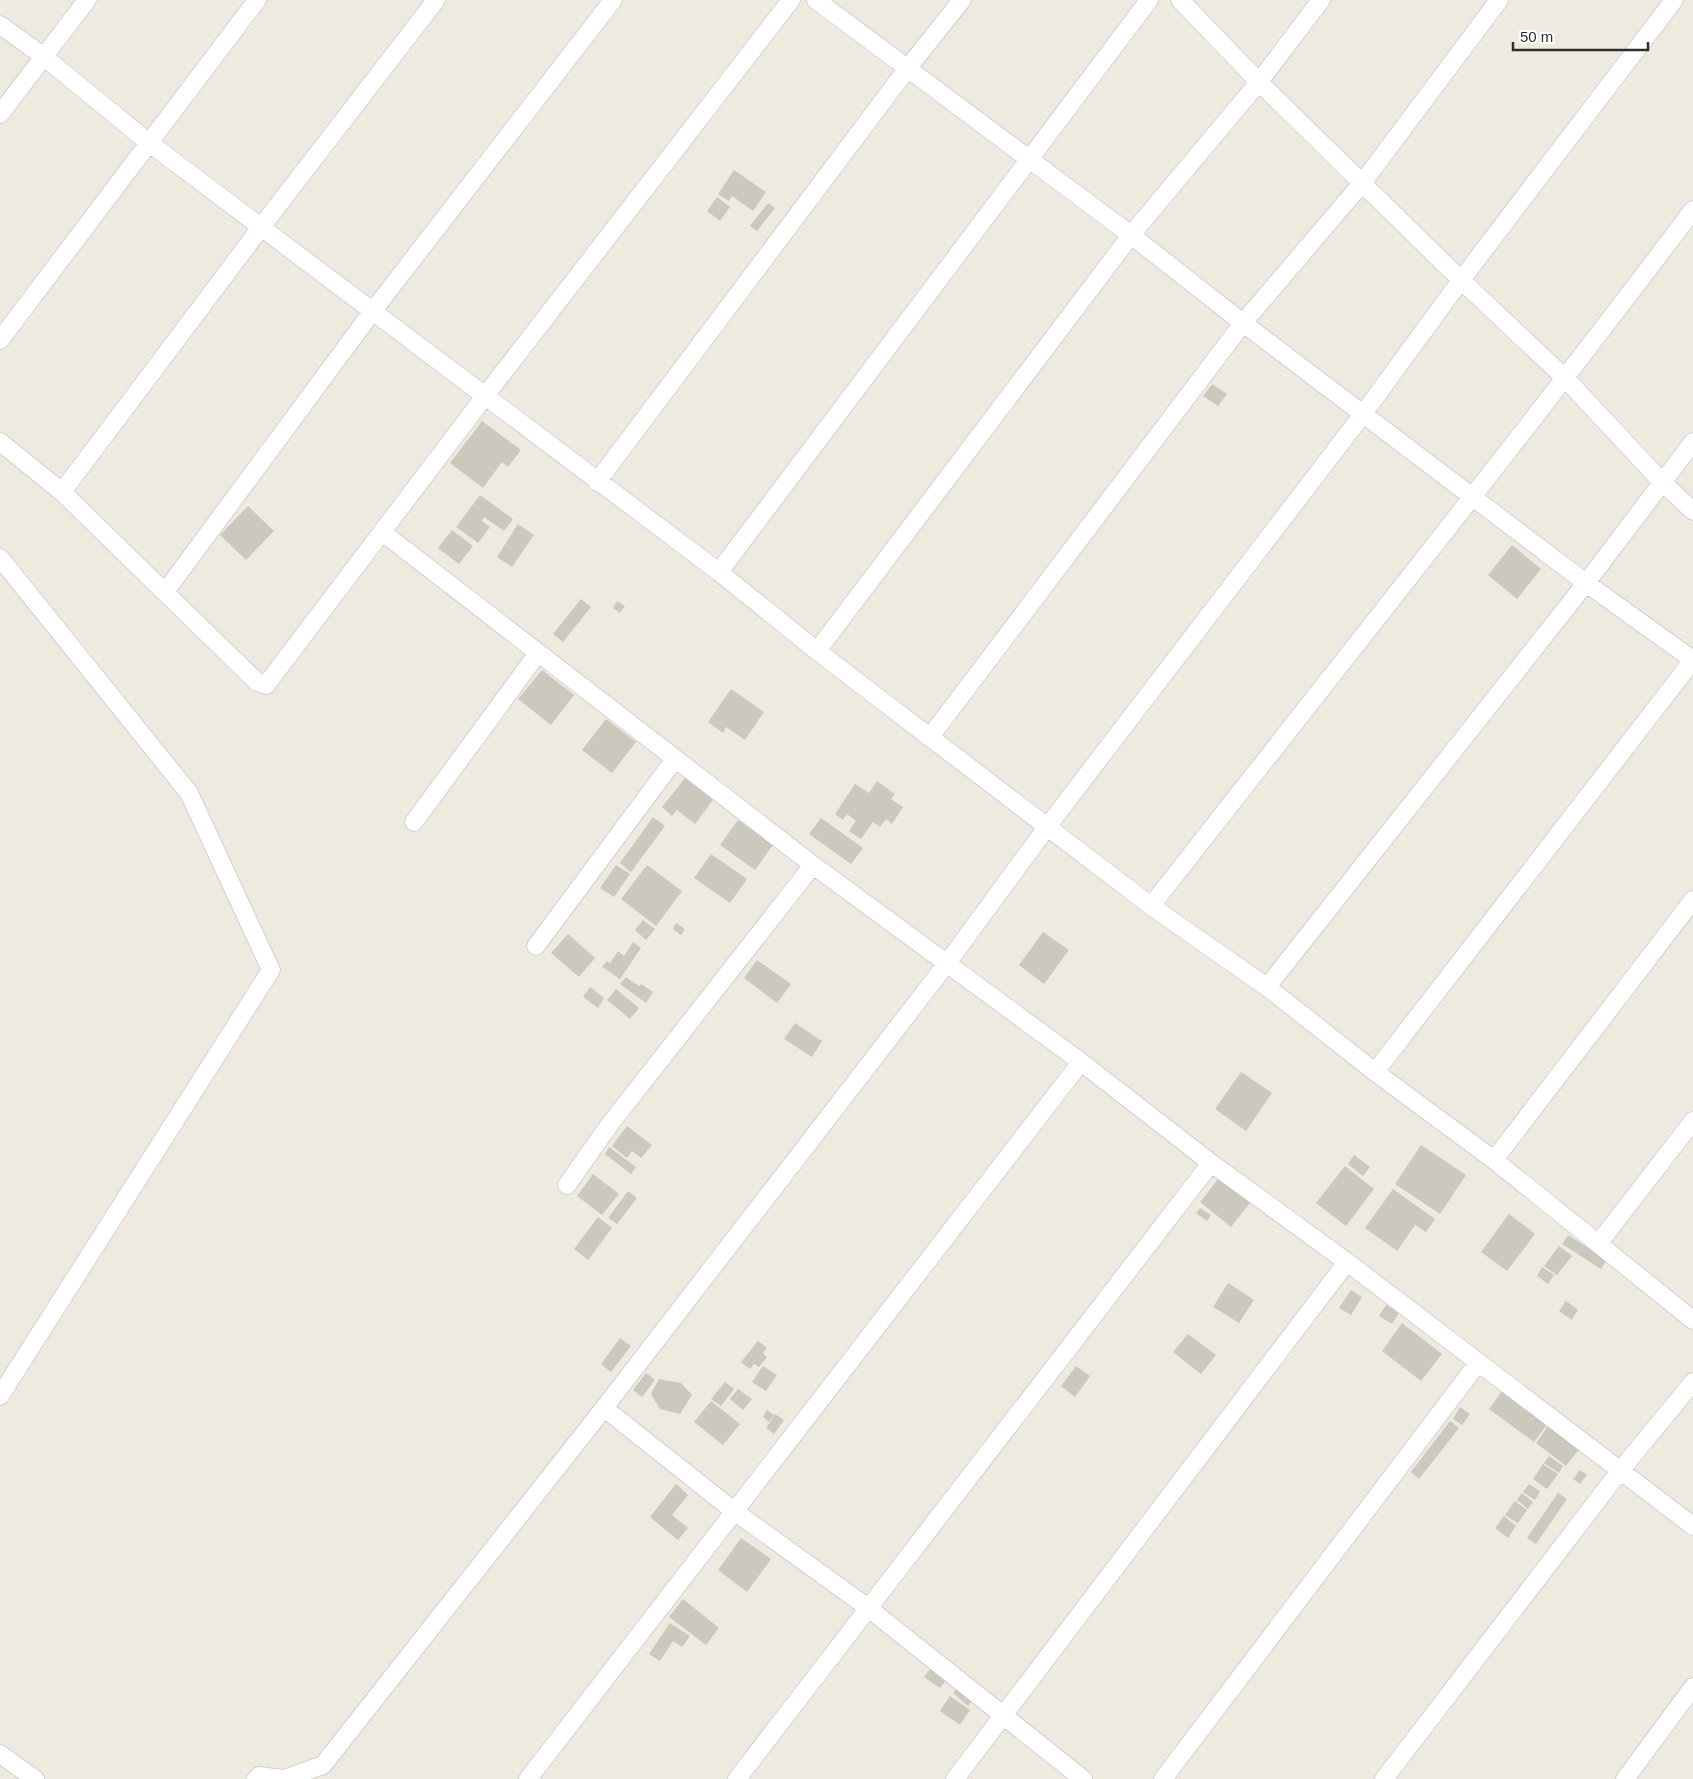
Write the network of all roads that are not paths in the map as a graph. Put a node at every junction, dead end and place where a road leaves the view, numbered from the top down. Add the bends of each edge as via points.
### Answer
1 (86, 0) edge
2 (257, 0) edge
3 (436, 0) edge
4 (613, 0) edge
5 (791, 0) edge
6 (816, 0) edge
7 (962, 0) edge
8 (1149, 0) edge
9 (1180, 0) edge
10 (1322, 0) edge
11 (1499, 0) edge
12 (1674, 0) edge
13 (0, 25) edge
14 (44, 56) junction
15 (907, 69) junction
16 (1259, 82) junction
17 (0, 114) edge
18 (148, 142) junction
19 (1029, 159) junction
20 (1363, 182) junction
21 (1693, 210) edge
22 (262, 226) junction
23 (1132, 235) junction
24 (1461, 280) junction
25 (372, 312) junction
26 (1242, 323) junction
27 (0, 340) edge
28 (1566, 379) junction
29 (485, 396) junction
30 (1363, 414) junction
31 (0, 442) edge
32 (1693, 442) edge
33 (597, 482) junction
34 (1662, 482) junction
35 (62, 492) junction
36 (1471, 496) junction
37 (1693, 511) edge
38 (382, 532) junction
39 (0, 558) edge
40 (719, 572) junction
41 (1586, 583) junction
42 (165, 592) junction
43 (817, 651) junction
44 (538, 653) junction
45 (1693, 660) edge
46 (930, 737) junction
47 (675, 759) junction
48 (414, 822) dead end
49 (1048, 827) junction
50 (813, 865) junction
51 (1693, 900) edge
52 (1151, 906) junction
53 (536, 946) dead end
54 (948, 962) junction
55 (1267, 987) junction
56 (1081, 1062) junction
57 (1375, 1072) junction
58 (1693, 1121) edge
59 (1494, 1160) junction
60 (1211, 1163) junction
61 (567, 1184) dead end
62 (1598, 1244) junction
63 (1347, 1262) junction
64 (1693, 1320) edge
65 (1478, 1363) junction
66 (1693, 1382) edge
67 (0, 1396) edge
68 (604, 1408) junction
69 (1620, 1471) junction
70 (734, 1511) junction
71 (1693, 1526) edge
72 (868, 1607) junction
73 (1693, 1687) edge
74 (1004, 1716) junction
75 (0, 1754) edge
76 (35, 1779) edge
77 (256, 1779) edge
78 (528, 1779) edge
79 (737, 1779) edge
80 (956, 1779) edge
81 (1084, 1779) edge
82 (1163, 1779) edge
83 (1384, 1779) edge
84 (1625, 1779) edge

1 - 14 street
2 - 18 street
3 - 22 street
4 - 25 street
5 - 29 street
6 - 15 street
7 - 15 street
8 - 19 street
9 - 16 street
10 - 16 street
11 - 20 street
12 - 24 street
13 - 14 street
14 - 17 street
14 - 18 street
15 - 19 street
15 - 33 street
16 - 20 street
16 - 23 street
18 - 22 street
18 - 27 street
19 - 23 street
19 - 40 street
20 - 24 street
20 - 26 street
21 - 28 street
22 - 25 street
22 - 35 street
23 - 26 street
23 - 43 street
24 - 28 street
24 - 30 street
25 - 29 street
25 - 42 street
26 - 30 street
26 - 46 street
28 - 34 street
28 - 36 street
29 - 33 street
29 - 38 street
30 - 36 street
30 - 49 street
31 - 35 street
32 - 34 street
33 - 40 street
34 - 37 street
34 - 41 street
35 - 42 street
36 - 41 street
36 - 52 street
38 - 42 street via 266,685 257,682
38 - 44 street
39 - 67 street via 190,793 271,970
40 - 43 street
41 - 45 street
41 - 55 street
43 - 46 street
44 - 47 street
44 - 48 street
45 - 57 street
46 - 49 street
47 - 50 street
47 - 53 street
49 - 52 street
49 - 54 street
50 - 54 street
50 - 61 street via 610,1124
51 - 59 street
52 - 55 street
54 - 56 street
54 - 68 street
55 - 57 street
56 - 60 street
56 - 70 street
57 - 59 street
58 - 62 street
59 - 62 street
60 - 63 street
60 - 72 street
62 - 64 street
63 - 65 street
63 - 74 street
65 - 69 street
65 - 82 street
66 - 69 street
68 - 70 street
68 - 77 street via 324,1765 284,1779 260,1776
69 - 71 street
69 - 83 street
70 - 72 street
70 - 78 street
72 - 74 street
72 - 79 street
73 - 84 street
74 - 80 street
74 - 81 street
75 - 76 street

